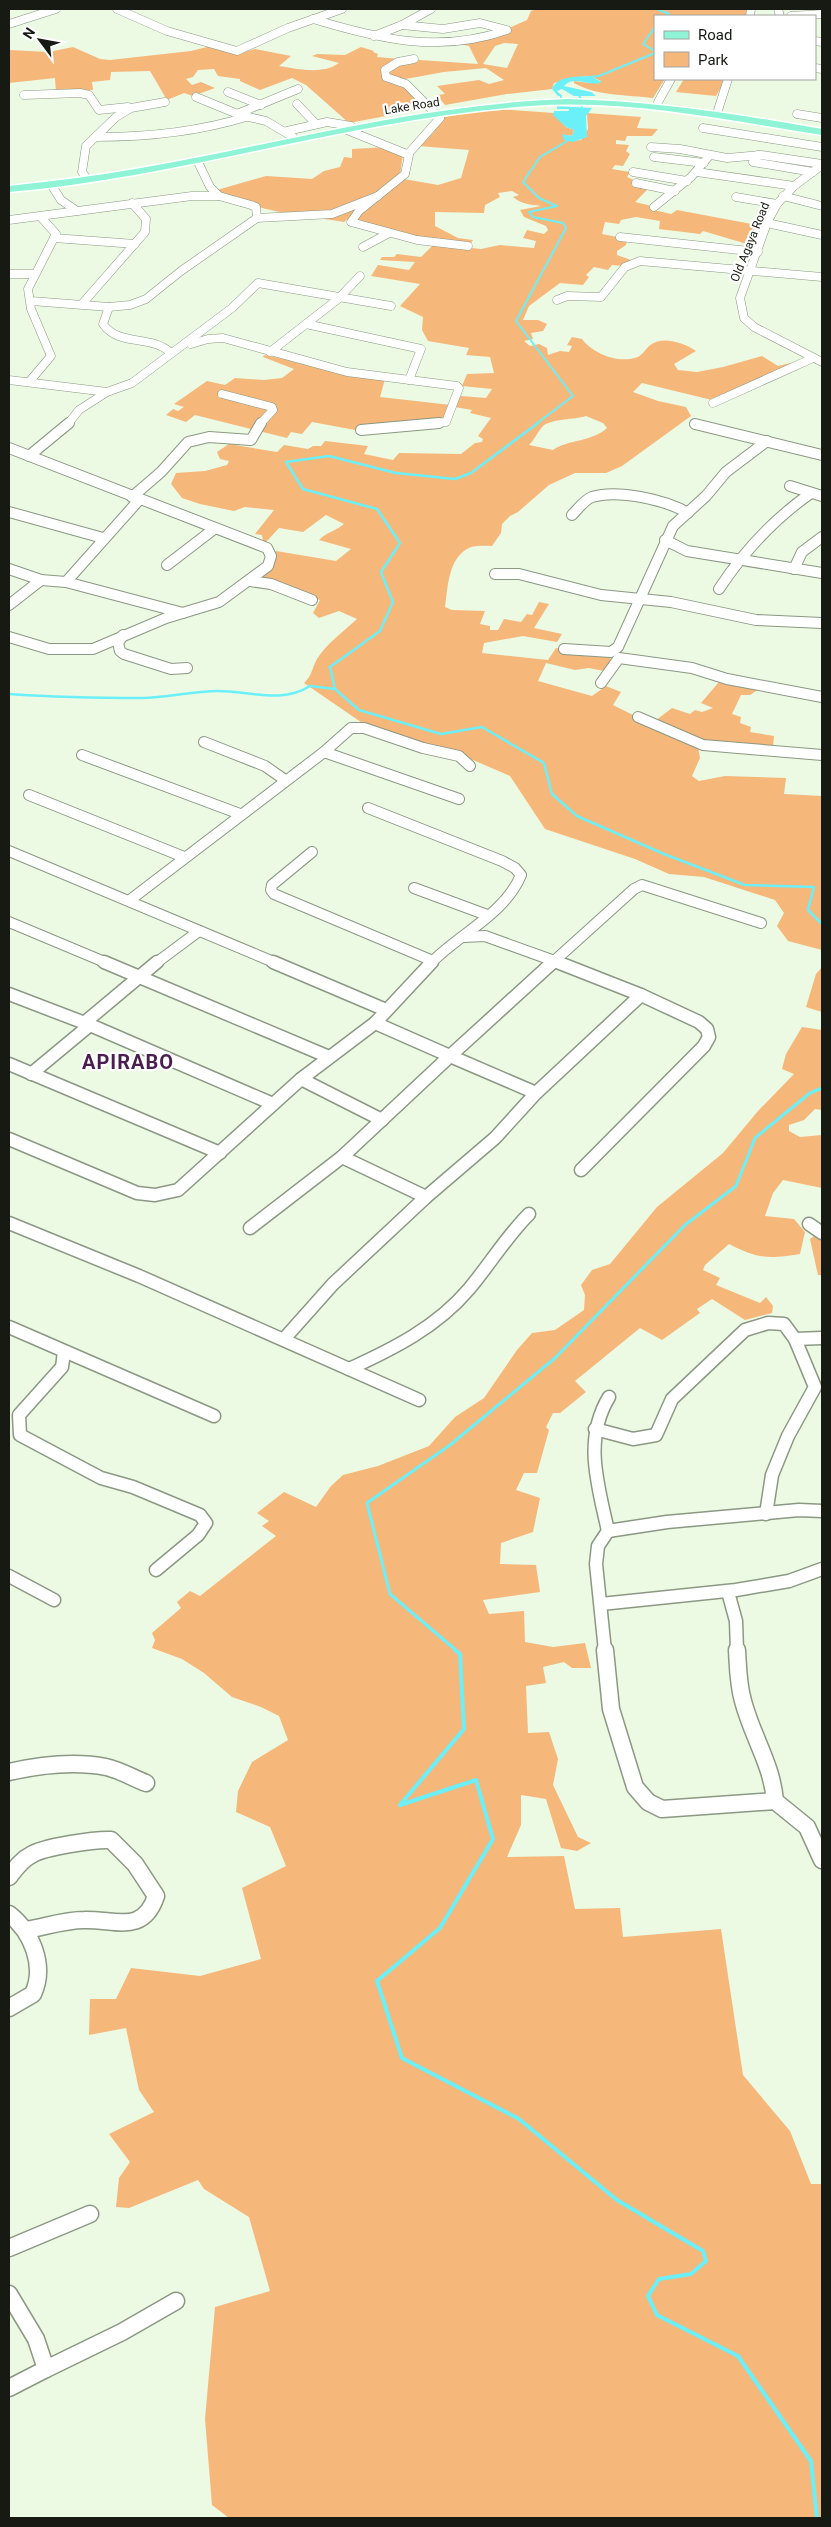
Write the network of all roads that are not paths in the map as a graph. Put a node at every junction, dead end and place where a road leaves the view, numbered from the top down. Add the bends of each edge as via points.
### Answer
1 (56, 9) edge
2 (117, 9) edge
3 (342, 9) edge
4 (431, 9) edge
5 (822, 14) edge
6 (806, 15) edge
7 (313, 20) junction
8 (9, 24) edge
9 (402, 25) junction
10 (372, 36) junction
11 (414, 59) dead end
12 (671, 80) edge
13 (728, 80) edge
14 (298, 89) dead end
15 (228, 92) dead end
16 (24, 95) dead end
17 (196, 98) dead end
18 (593, 101) junction
19 (165, 102) dead end
20 (658, 102) junction
21 (297, 104) dead end
22 (261, 105) junction
23 (131, 108) junction
24 (718, 110) junction
25 (435, 113) junction
26 (796, 114) dead end
27 (242, 116) junction
28 (822, 118) edge
29 (316, 124) junction
30 (349, 128) junction
31 (703, 128) dead end
32 (822, 130) edge
33 (290, 134) junction
34 (97, 137) junction
35 (822, 146) edge
36 (651, 147) dead end
37 (409, 153) junction
38 (758, 154) junction
39 (710, 155) junction
40 (654, 157) dead end
41 (198, 162) junction
42 (704, 163) junction
43 (822, 164) edge
44 (633, 172) dead end
45 (697, 172) junction
46 (813, 172) junction
47 (85, 176) junction
48 (687, 181) junction
49 (636, 183) dead end
50 (9, 184) edge
51 (52, 186) junction
52 (794, 186) junction
53 (9, 189) edge
54 (674, 191) junction
55 (219, 196) junction
56 (378, 196) junction
57 (783, 196) junction
58 (736, 197) dead end
59 (132, 203) junction
60 (777, 204) junction
61 (822, 206) edge
62 (654, 207) dead end
63 (77, 211) junction
64 (40, 216) junction
65 (257, 218) junction
66 (9, 220) edge
67 (767, 223) junction
68 (389, 233) junction
69 (620, 236) dead end
70 (822, 236) edge
71 (54, 238) junction
72 (135, 244) junction
73 (468, 246) dead end
74 (363, 247) dead end
75 (758, 252) junction
76 (750, 270) junction
77 (9, 274) edge
78 (34, 274) junction
79 (360, 276) dead end
80 (822, 277) edge
81 (338, 299) junction
82 (557, 300) dead end
83 (31, 302) junction
84 (82, 304) junction
85 (391, 306) dead end
86 (109, 307) junction
87 (306, 324) junction
88 (175, 351) junction
89 (270, 352) junction
90 (813, 358) junction
91 (822, 362) edge
92 (9, 380) edge
93 (409, 380) junction
94 (29, 382) junction
95 (107, 392) junction
96 (222, 394) dead end
97 (713, 403) dead end
98 (695, 424) dead end
99 (361, 430) dead end
100 (767, 441) junction
101 (9, 448) edge
102 (822, 455) edge
103 (29, 456) junction
104 (790, 486) dead end
105 (810, 493) junction
106 (822, 496) edge
107 (136, 498) junction
108 (9, 513) edge
109 (688, 513) junction
110 (572, 515) dead end
111 (214, 529) junction
112 (822, 537) edge
113 (103, 538) junction
114 (665, 540) junction
115 (686, 551) junction
116 (661, 552) junction
117 (738, 559) junction
118 (167, 565) dead end
119 (9, 569) edge
120 (794, 569) junction
121 (822, 573) edge
122 (495, 574) dead end
123 (41, 580) junction
124 (250, 581) junction
125 (66, 582) junction
126 (719, 589) dead end
127 (639, 598) junction
128 (312, 600) dead end
129 (9, 605) edge
130 (156, 607) junction
131 (185, 613) junction
132 (166, 618) junction
133 (822, 623) edge
134 (123, 635) junction
135 (9, 637) edge
136 (564, 649) dead end
137 (615, 655) junction
138 (187, 668) dead end
139 (601, 683) dead end
140 (822, 697) edge
141 (638, 717) dead end
142 (204, 742) dead end
143 (324, 752) junction
144 (82, 755) dead end
145 (822, 756) edge
146 (470, 766) dead end
147 (285, 780) junction
148 (29, 795) dead end
149 (459, 799) dead end
150 (368, 808) dead end
151 (240, 814) junction
152 (9, 851) edge
153 (312, 852) dead end
154 (184, 857) junction
155 (414, 888) dead end
156 (130, 900) junction
157 (487, 915) junction
158 (9, 922) edge
159 (761, 923) dead end
160 (199, 931) junction
161 (464, 937) junction
162 (433, 961) junction
163 (556, 962) junction
164 (139, 976) junction
165 (9, 994) edge
166 (641, 995) junction
167 (386, 1010) junction
168 (375, 1023) junction
169 (87, 1024) junction
170 (450, 1056) junction
171 (329, 1057) junction
172 (9, 1064) edge
173 (31, 1074) junction
174 (301, 1079) junction
175 (536, 1093) junction
176 (273, 1104) junction
177 (382, 1120) junction
178 (9, 1139) edge
179 (220, 1153) junction
180 (342, 1157) junction
181 (581, 1170) dead end
182 (426, 1198) junction
183 (529, 1214) dead end
184 (9, 1223) edge
185 (810, 1224) dead end
186 (250, 1228) dead end
187 (822, 1233) edge
188 (9, 1327) edge
189 (822, 1338) edge
190 (284, 1339) junction
191 (795, 1339) junction
192 (64, 1352) junction
193 (349, 1369) junction
194 (819, 1393) edge
195 (609, 1397) dead end
196 (419, 1400) dead end
197 (214, 1416) dead end
198 (13, 1427) edge
199 (595, 1429) junction
200 (822, 1511) edge
201 (766, 1514) junction
202 (608, 1531) junction
203 (822, 1569) edge
204 (156, 1570) dead end
205 (9, 1576) edge
206 (728, 1592) junction
207 (54, 1600) dead end
208 (601, 1604) junction
209 (9, 1772) edge
210 (146, 1783) dead end
211 (775, 1801) junction
212 (822, 1860) edge
213 (9, 1877) edge
214 (9, 1914) edge
215 (26, 1930) junction
216 (9, 2008) edge
217 (90, 2214) dead end
218 (9, 2248) edge
219 (9, 2294) edge
220 (176, 2301) dead end
221 (46, 2369) junction
222 (9, 2388) edge

1 - 8 street
2 - 7 street via 167,31 237,51
3 - 7 street
4 - 9 street
5 - 6 street
7 - 10 street
9 - 10 street
9 - 10 street via 444,29 480,23 507,30 454,42
11 - 25 street via 401,60 386,68 386,77 406,84
12 - 20 street
13 - 24 street
14 - 22 street
15 - 22 street
16 - 23 street via 80,93 89,95 99,110
17 - 27 street
18 - 20 main road, Lake Road
18 - 25 main road, Lake Road via 559,101
18 - 32 main road, Lake Road
19 - 23 street
20 - 24 main road, Lake Road
21 - 29 street
22 - 27 street
23 - 34 street via 116,117
24 - 32 main road, Lake Road
25 - 30 main road, Lake Road
25 - 37 street via 440,118
26 - 28 street
27 - 33 street via 262,120
27 - 34 street via 158,135
29 - 30 street via 336,122
29 - 33 street
30 - 33 main road, Lake Road
30 - 37 street
30 - 41 main road, Lake Road
31 - 35 street
33 - 47 main road, Lake Road
34 - 47 street via 86,146 82,169
36 - 39 street
37 - 56 street via 407,171
38 - 39 street via 727,158
38 - 43 street
38 - 46 street via 753,162
39 - 42 street
40 - 42 street
41 - 51 main road, Lake Road
41 - 55 street via 210,187
42 - 45 street
43 - 46 street, Old Agaya Road
44 - 48 street
45 - 48 street
45 - 52 street
46 - 52 street, Old Agaya Road
47 - 50 main road, Lake Road
48 - 54 street
49 - 54 street
51 - 53 main road, Lake Road
51 - 63 street via 57,196
52 - 57 street, Old Agaya Road
54 - 62 street
55 - 59 street via 187,196
55 - 65 street via 254,206
56 - 65 street via 332,214
56 - 68 street via 350,221
57 - 60 street, Old Agaya Road
57 - 61 street
58 - 60 street
59 - 63 street
59 - 72 street via 147,222 145,232
60 - 67 street, Old Agaya Road
63 - 64 street
64 - 66 street
64 - 71 street via 53,228
65 - 86 street via 181,270 146,299 130,306
67 - 70 street
67 - 75 street, Old Agaya Road
68 - 73 street
68 - 74 street
69 - 75 street
71 - 72 street
71 - 78 street
72 - 84 street
75 - 76 street, Old Agaya Road
76 - 80 street
76 - 82 street via 635,261 625,267 601,297 567,296
76 - 90 street, Old Agaya Road via 740,298 744,318 754,327
77 - 78 street
78 - 83 street via 28,284
79 - 81 street
81 - 85 street
81 - 87 street
81 - 88 street via 258,283 232,308
83 - 84 street
83 - 94 street via 51,356
84 - 86 street
86 - 88 street via 103,324 106,329 119,336 163,345
87 - 89 street
87 - 93 street via 420,349
88 - 89 street via 216,338
88 - 95 street via 132,383
89 - 93 street via 340,370
90 - 91 street, Old Agaya Road
90 - 97 street
92 - 94 street
93 - 99 street via 459,388 446,422
94 - 95 street
95 - 103 street via 79,410 71,421
96 - 107 street via 272,407 273,410 257,427 251,440 209,437 188,442
98 - 100 street
100 - 102 street
100 - 109 street via 726,472
101 - 103 street
103 - 107 street
104 - 105 street
105 - 106 street
105 - 117 street via 755,538
107 - 111 street
107 - 113 street
108 - 113 street
109 - 110 street via 672,505 607,494 590,497
109 - 114 street via 673,526
111 - 118 street
111 - 124 street via 267,548 272,556 268,566
112 - 120 street via 802,552
113 - 125 street
114 - 115 street
114 - 116 street
115 - 116 street
115 - 117 street
116 - 127 street
117 - 120 street
117 - 126 street
119 - 123 street
120 - 121 street
122 - 127 street via 519,574 584,591
123 - 125 street
123 - 129 street
124 - 128 street via 271,584
124 - 131 street via 219,602
125 - 130 street
127 - 133 street via 685,604 756,620
127 - 137 street
130 - 131 street
130 - 132 street
131 - 132 street
132 - 134 street
134 - 135 street via 92,649 77,651 49,649
134 - 138 street via 118,643 124,654 171,668
136 - 137 street
137 - 139 street
137 - 140 street via 692,668 727,679
141 - 145 street via 703,745
142 - 147 street via 265,766
143 - 146 street via 351,728 359,727 422,748 459,756
143 - 147 street
143 - 149 street
144 - 151 street
147 - 151 street
148 - 154 street
150 - 157 street via 478,850 515,868 521,875 519,883
151 - 154 street
152 - 156 street
153 - 162 street via 272,885 274,894
154 - 156 street
155 - 157 street
156 - 160 street
157 - 161 street
158 - 164 street
159 - 163 street via 642,885
160 - 164 street
160 - 167 street
161 - 162 street
161 - 163 street via 492,937
162 - 167 street
163 - 166 street
163 - 170 street
164 - 169 street
164 - 171 street
165 - 169 street
166 - 175 street
166 - 181 street via 699,1022 708,1029 709,1037 704,1046
167 - 168 street
168 - 170 street
168 - 171 street
169 - 173 street
169 - 176 street
170 - 175 street
170 - 177 street
171 - 174 street
172 - 173 street
173 - 179 street
174 - 176 street
174 - 177 street
175 - 182 street via 495,1138
176 - 179 street
177 - 180 street
178 - 179 street via 137,1193 155,1195 178,1190
180 - 182 street
180 - 186 street
182 - 190 street via 334,1284
183 - 193 street via 511,1231 460,1300 429,1328
184 - 190 street
185 - 187 street
188 - 192 street
189 - 191 street
190 - 193 street
191 - 194 street
191 - 199 street via 784,1324 778,1322 744,1330 672,1399 656,1435 646,1440
192 - 197 street
192 - 198 street via 62,1367 19,1414
193 - 196 street
194 - 201 street via 788,1436 772,1475
195 - 199 street
198 - 204 street via 20,1435 101,1478 133,1487 200,1515 206,1523 198,1535
199 - 202 street via 598,1484
200 - 201 street
201 - 202 street via 667,1522
202 - 208 street via 598,1546 596,1564
203 - 206 street via 794,1580
205 - 207 street
206 - 208 street
206 - 211 street via 736,1621 738,1676 743,1702 773,1779
208 - 211 street via 610,1709 635,1787 648,1802 662,1809 686,1809
209 - 210 street via 33,1766 94,1766
211 - 212 street via 807,1827
213 - 215 street via 21,1860 34,1852 97,1838 111,1840 135,1864 156,1896 154,1906 136,1922 84,1920
214 - 215 street
215 - 216 street via 40,1981 32,1996
217 - 218 street
219 - 221 street via 43,2352
220 - 221 street
221 - 222 street

